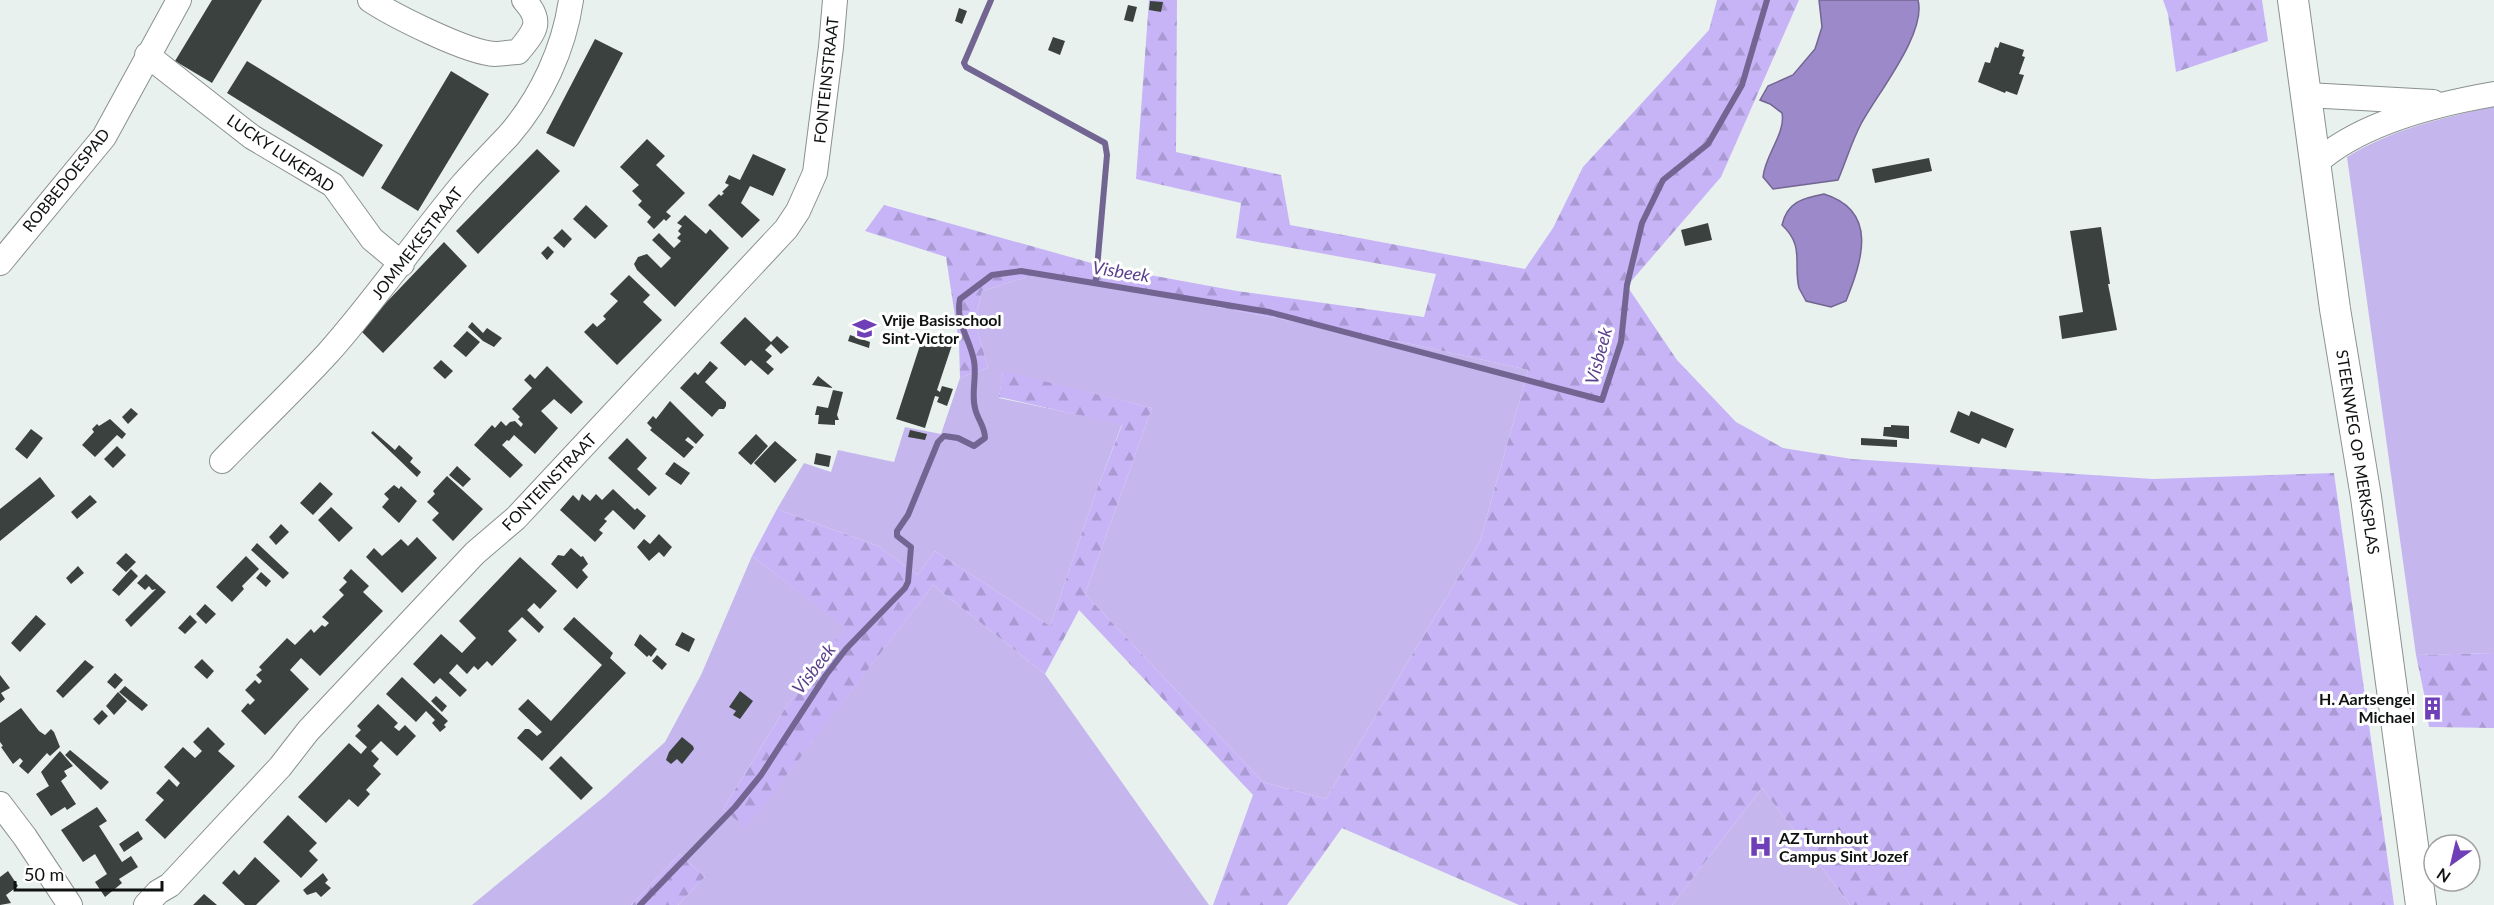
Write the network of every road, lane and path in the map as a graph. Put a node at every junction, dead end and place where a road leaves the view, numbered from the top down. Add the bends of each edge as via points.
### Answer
1 (179, 0) edge
2 (370, 0) edge
3 (524, 0) edge
4 (570, 0) edge
5 (835, 0) edge
6 (2293, 0) edge
7 (147, 56) junction
8 (2494, 94) edge
9 (2307, 95) junction
10 (2444, 103) junction
11 (2316, 163) junction
12 (0, 263) edge
13 (402, 264) junction
14 (222, 461) dead end
15 (0, 804) edge
16 (70, 905) edge
17 (146, 905) edge
18 (2421, 905) edge

1 - 7 street, ROBBEDOESPAD
2 - 3 street via 411,23 493,54 518,52 533,34 537,20
4 - 13 street, JOMMEKESTRAAT via 568,21 555,59 530,108 462,185
5 - 17 street, FONTEINSTRAAT via 815,173 786,229 516,518 467,561 170,885
6 - 9 street, STEENWEG OP MERKSPLAS
7 - 12 street, ROBBEDOESPAD via 104,137
7 - 13 street, LUCKY LUKEPAD via 252,137 333,185 372,239
8 - 10 street
9 - 10 street
9 - 11 street, STEENWEG OP MERKSPLAS
10 - 11 street via 2378,127
11 - 18 street, STEENWEG OP MERKSPLAS
13 - 14 street, JOMMEKESTRAAT via 328,353
15 - 16 street

